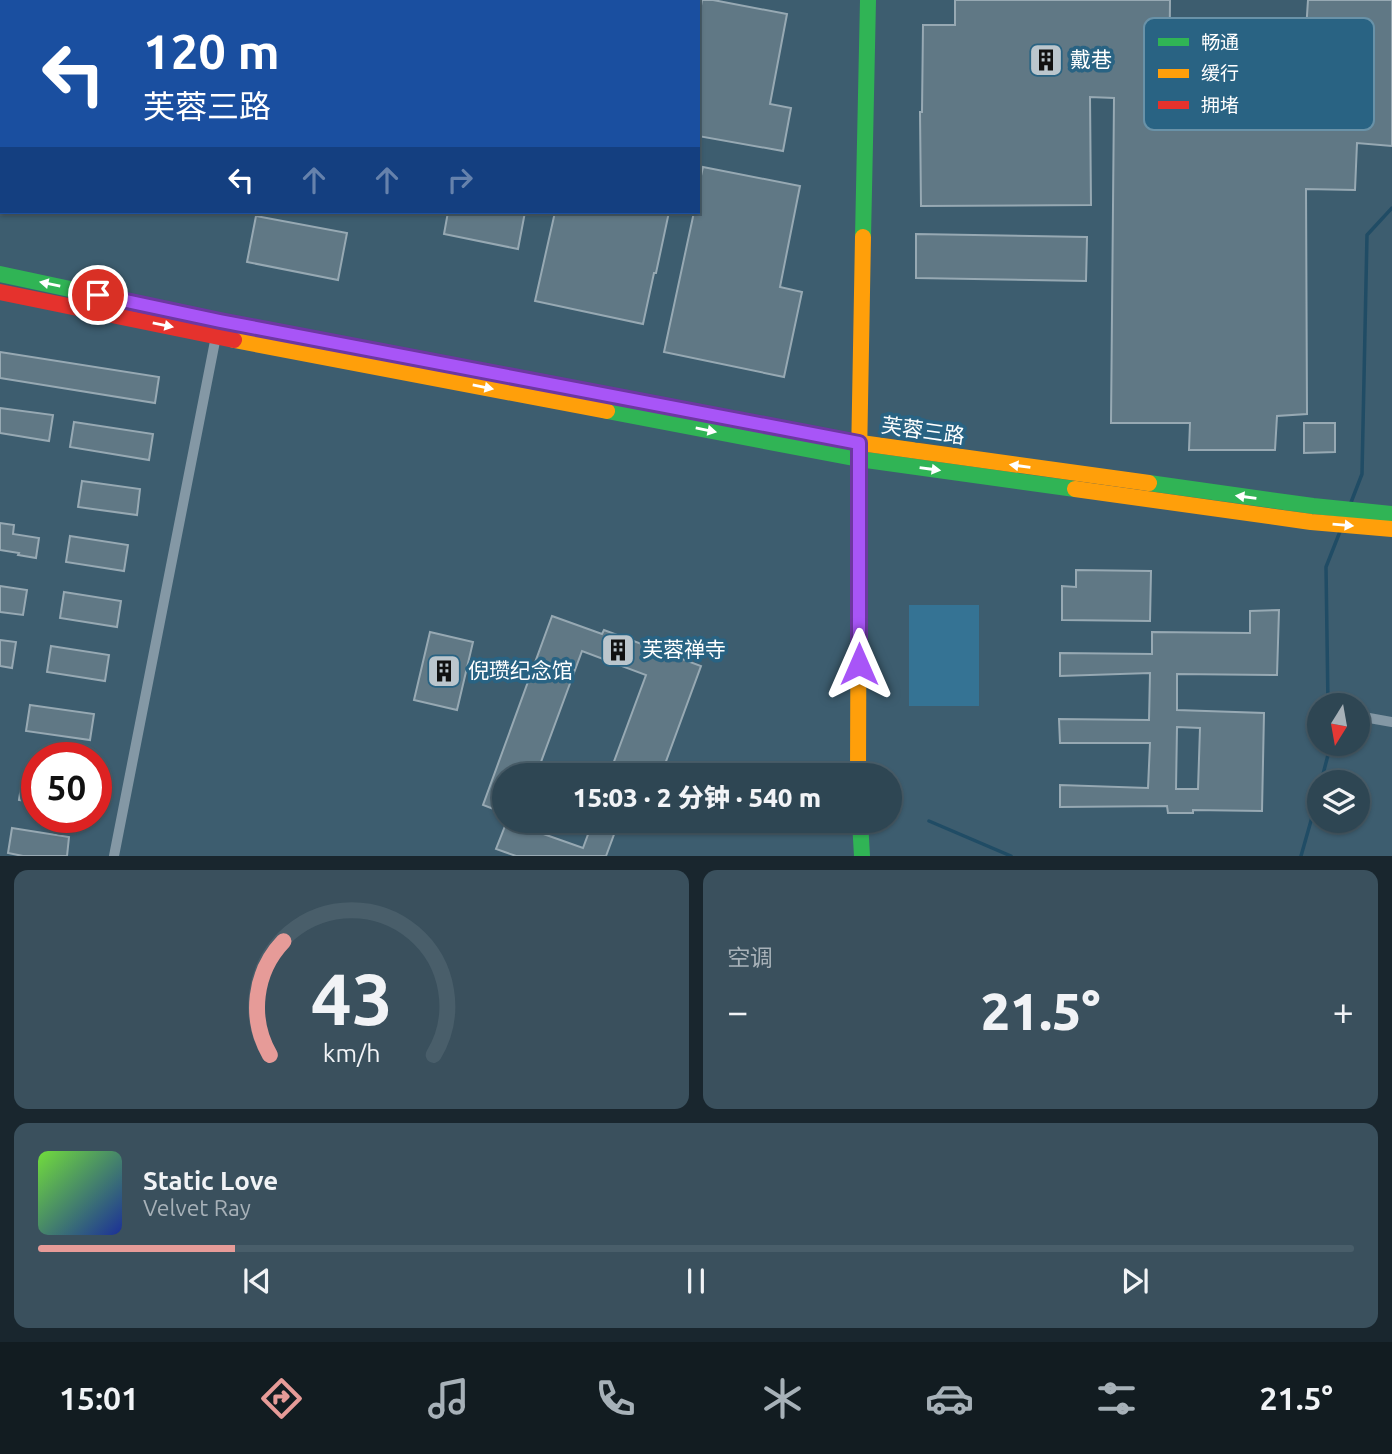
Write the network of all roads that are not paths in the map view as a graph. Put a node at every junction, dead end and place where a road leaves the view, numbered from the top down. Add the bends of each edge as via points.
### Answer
1 (868, 0) edge
2 (0, 274) edge
3 (0, 292) edge
4 (218, 329) junction
5 (859, 451) junction
6 (1381, 518) edge
7 (1392, 529) edge
8 (1370, 718) edge
9 (1392, 722) edge
10 (858, 763) edge
11 (861, 833) edge
12 (114, 856) edge
13 (862, 856) edge

1 - 5 main road
4 -> 2 main road, 芙蓉三路
3 -> 4 main road, 芙蓉三路
4 - 5 main road, 芙蓉三路
4 - 12 street
5 - 6 main road, 芙蓉三路 via 1312,514
5 - 10 main road
6 - 7 main road, 芙蓉三路
8 - 9 street
11 - 13 main road

